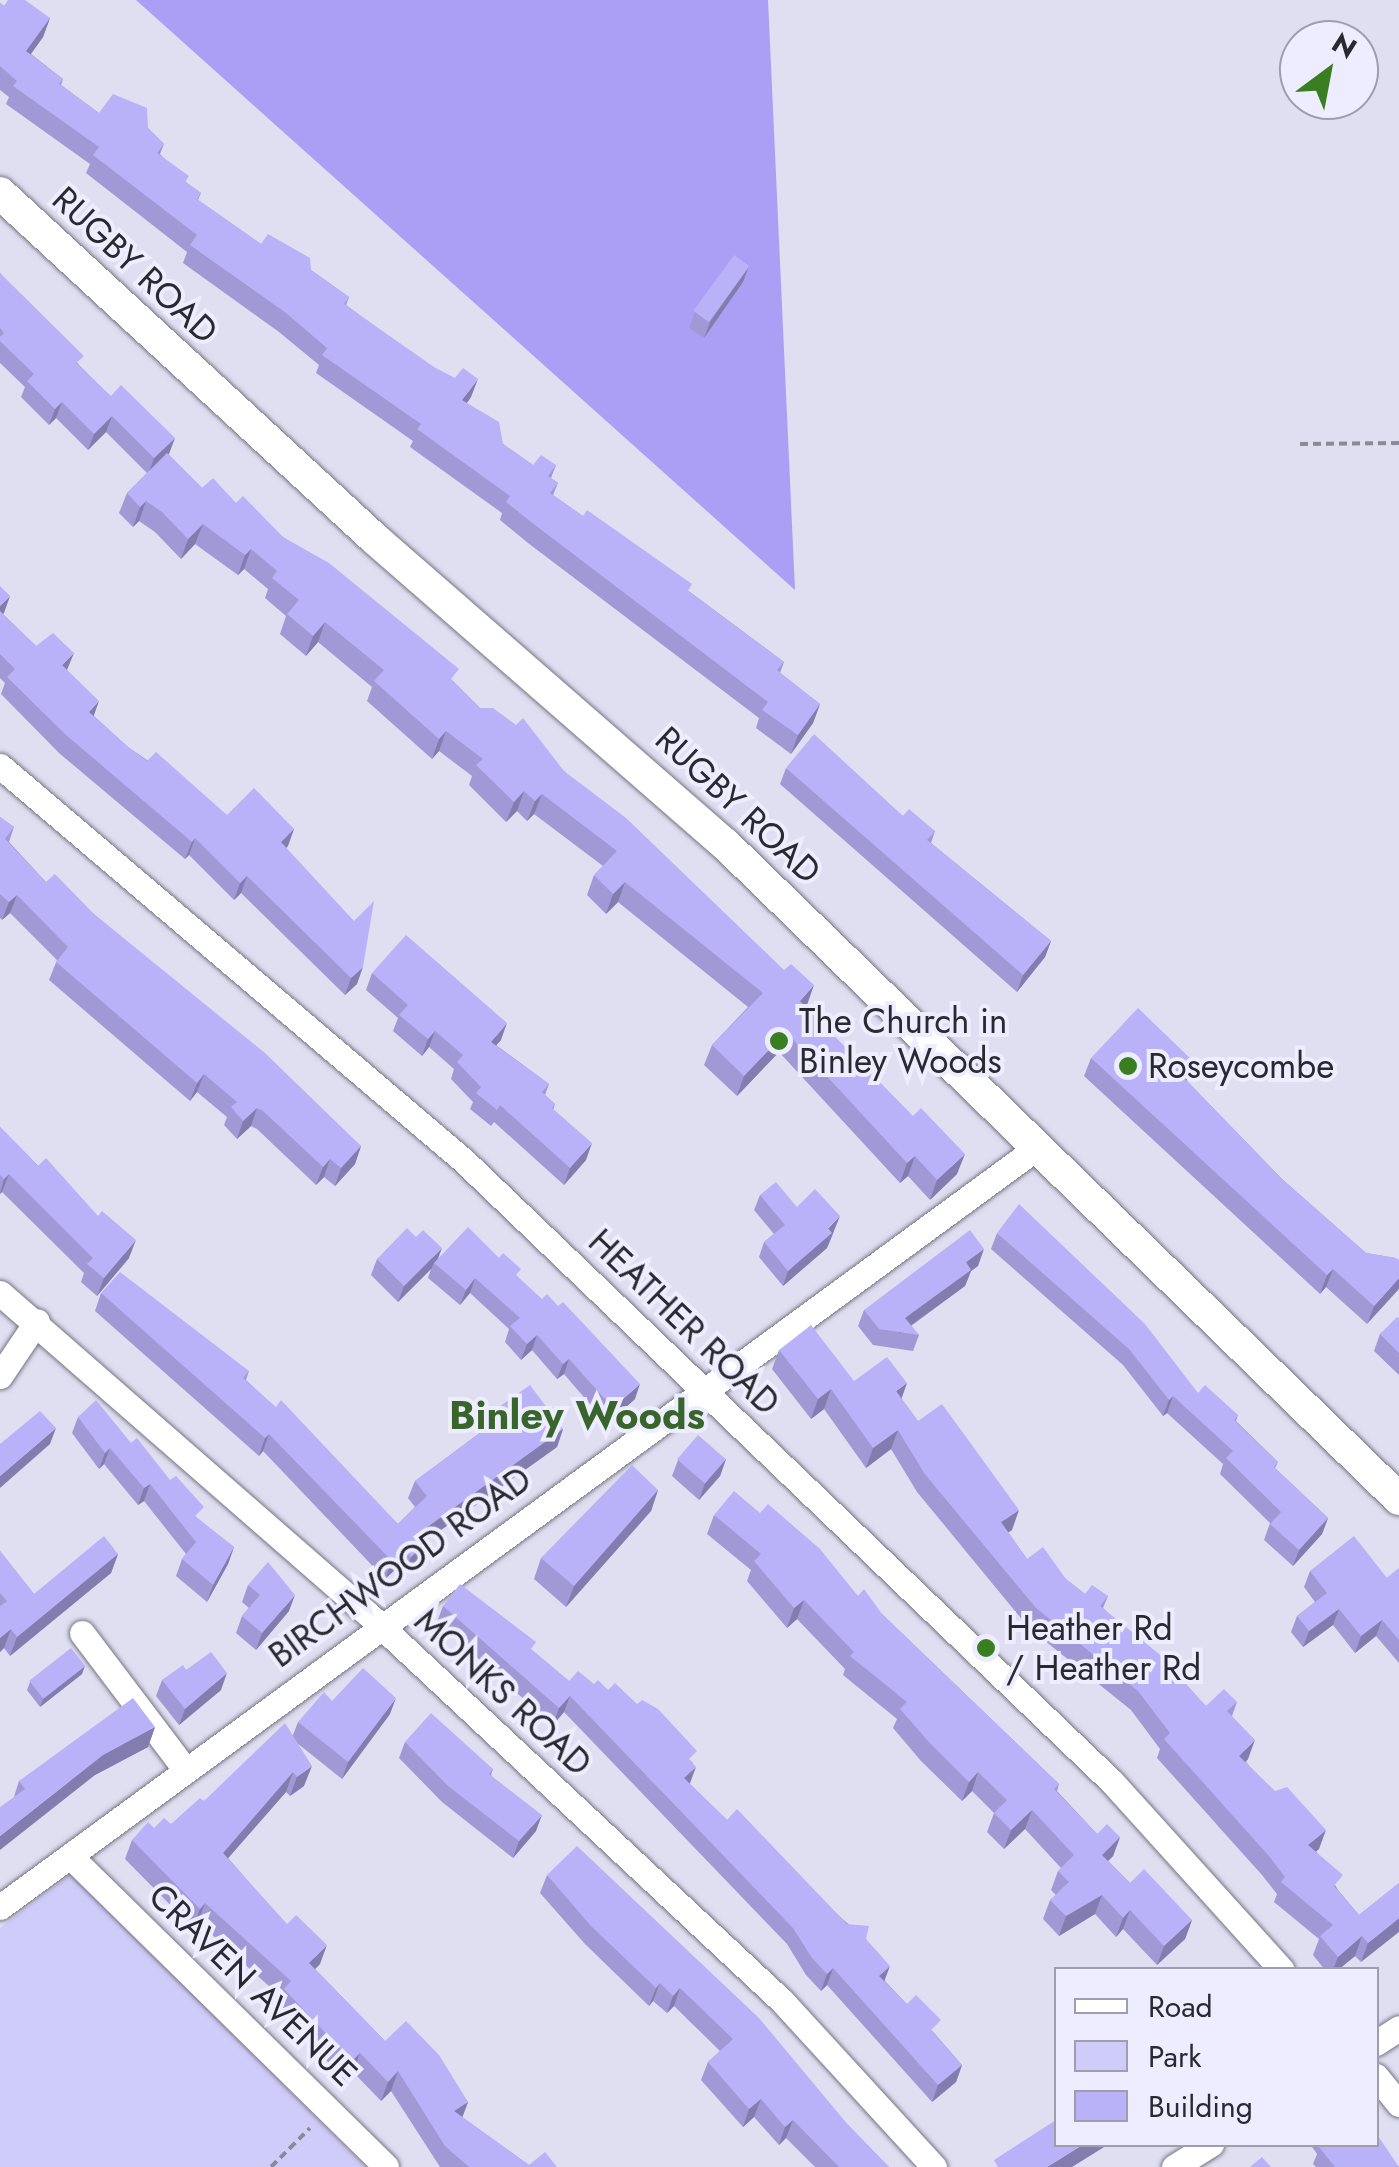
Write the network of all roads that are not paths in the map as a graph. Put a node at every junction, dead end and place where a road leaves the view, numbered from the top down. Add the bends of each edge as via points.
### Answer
1 (0, 193) edge
2 (0, 766) edge
3 (1039, 1146) junction
4 (0, 1292) edge
5 (37, 1321) junction
6 (0, 1376) edge
7 (705, 1390) junction
8 (1399, 1499) edge
9 (378, 1624) junction
10 (82, 1633) dead end
11 (185, 1770) junction
12 (70, 1856) junction
13 (0, 1907) edge
14 (1279, 1967) edge
15 (1379, 2080) edge
16 (1399, 2104) edge
17 (1206, 2147) edge
18 (386, 2167) edge
19 (934, 2167) edge
20 (1174, 2167) edge

1 - 3 main road, RUGBY ROAD via 374,539 725,844
2 - 7 street, HEATHER ROAD via 463,1160
3 - 7 street, BIRCHWOOD ROAD
3 - 8 main road, RUGBY ROAD
4 - 5 street, MONKS ROAD
5 - 6 street
5 - 9 street, MONKS ROAD
7 - 9 street, BIRCHWOOD ROAD
7 - 14 street, HEATHER ROAD via 1112,1782
9 - 11 street, BIRCHWOOD ROAD
9 - 19 street, MONKS ROAD via 782,2002
10 - 11 street
11 - 12 street, BIRCHWOOD ROAD
12 - 13 street, BIRCHWOOD ROAD
12 - 18 street, CRAVEN AVENUE
15 - 16 street
17 - 20 street

